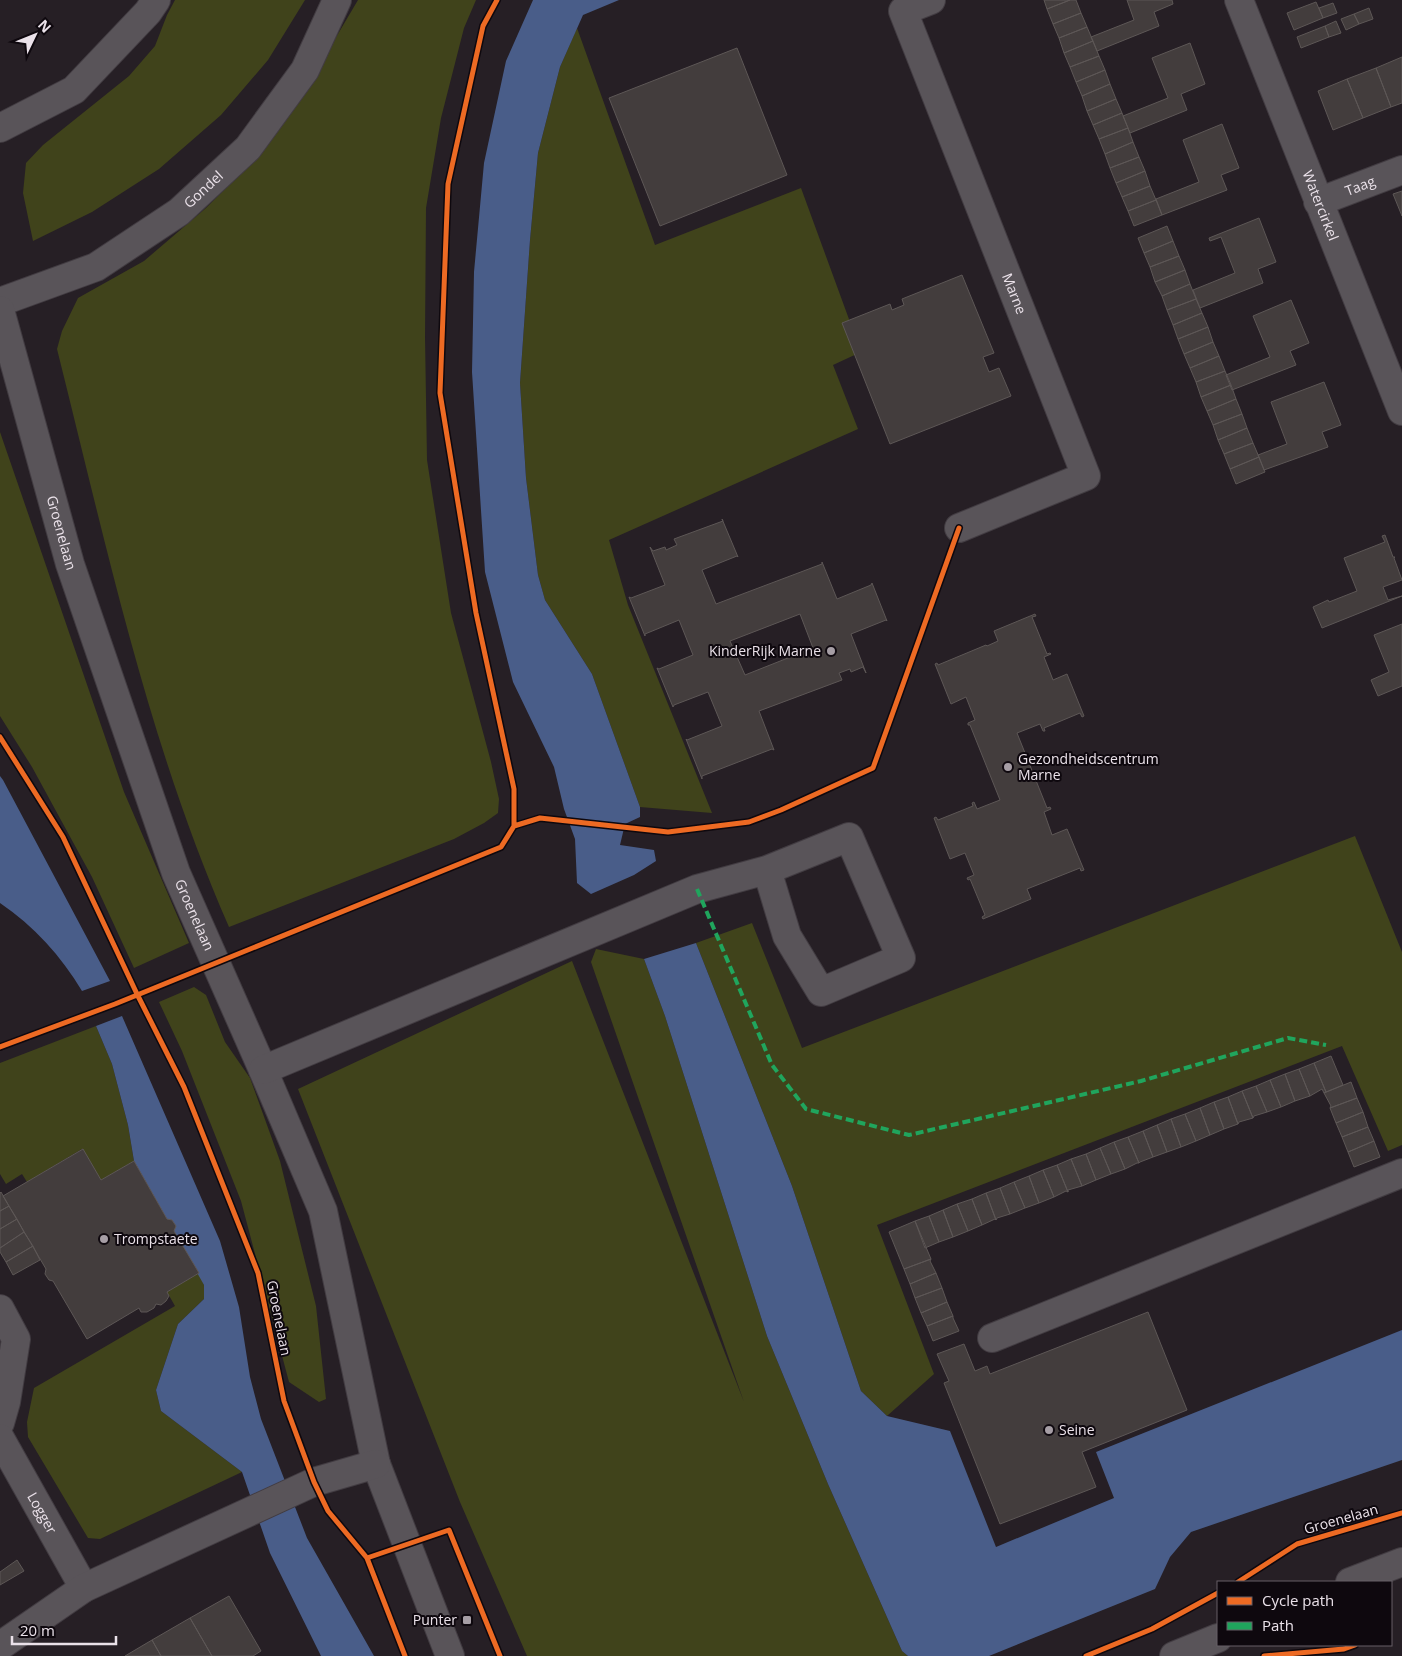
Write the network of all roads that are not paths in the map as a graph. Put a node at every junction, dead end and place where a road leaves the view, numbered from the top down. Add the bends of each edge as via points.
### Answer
1 (156, 0) edge
2 (337, 0) edge
3 (931, 0) edge
4 (1239, 0) edge
5 (0, 128) edge
6 (1402, 170) edge
7 (1318, 202) junction
8 (0, 302) edge
9 (0, 310) edge
10 (1402, 411) edge
11 (959, 528) dead end
12 (767, 870) junction
13 (263, 1070) junction
14 (1402, 1172) edge
15 (0, 1309) edge
16 (992, 1338) dead end
17 (0, 1423) edge
18 (0, 1438) edge
19 (376, 1464) junction
20 (1402, 1562) edge
21 (1353, 1581) edge
22 (84, 1588) junction
23 (1217, 1638) edge
24 (0, 1646) edge
25 (450, 1656) edge
26 (1174, 1656) edge

1 - 5 street via 74,90
2 - 8 street, Gondel via 305,70 248,148 179,212 96,267
3 - 11 street, Marne via 903,11 1086,476
4 - 7 street, Watercirkel
6 - 7 street, Taag
7 - 10 street, Watercirkel
9 - 13 street, Groenelaan via 70,564 176,873
12 - 12 street via 849,837 901,958 821,992 787,936
12 - 13 street via 697,889
13 - 19 street, Groenelaan via 323,1211
14 - 16 street
15 - 17 street via 16,1339
18 - 22 street, Logger
19 - 22 street via 294,1490
19 - 25 street, Groenelaan
20 - 21 street
22 - 24 street
23 - 26 street

